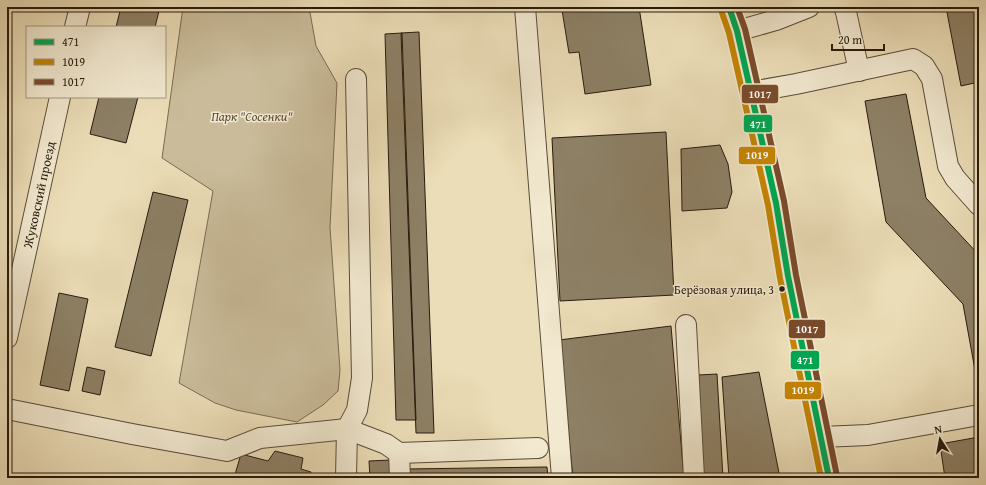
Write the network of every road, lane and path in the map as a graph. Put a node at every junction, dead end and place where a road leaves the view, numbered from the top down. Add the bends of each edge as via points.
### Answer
1 (80, 7) edge
2 (525, 7) edge
3 (729, 7) edge
4 (809, 7) edge
5 (844, 7) edge
6 (75, 26) edge
7 (737, 31) junction
8 (860, 70) junction
9 (356, 80) dead end
10 (751, 92) junction
11 (60, 98) edge
12 (979, 205) edge
13 (14, 268) edge
14 (686, 325) dead end
15 (7, 338) edge
16 (7, 409) edge
17 (979, 415) edge
18 (347, 428) junction
19 (821, 437) junction
20 (538, 448) dead end
21 (399, 453) junction
22 (346, 478) edge
23 (400, 478) edge
24 (562, 478) edge
25 (694, 478) edge
26 (829, 478) edge

1 - 6 street
2 - 24 street
3 - 7 street
4 - 7 street
5 - 8 street
7 - 10 street
8 - 10 street
8 - 12 street via 913,59 924,66 932,79 948,166
9 - 18 street via 362,378 357,410
10 - 19 street via 776,203 788,276
11 - 13 street, Жуковский проезд
13 - 15 street, Жуковский проезд
14 - 25 street
16 - 18 street via 227,451 260,438
17 - 19 street via 868,435
18 - 21 street via 386,444
18 - 22 street
19 - 26 street
20 - 21 street
21 - 23 street

